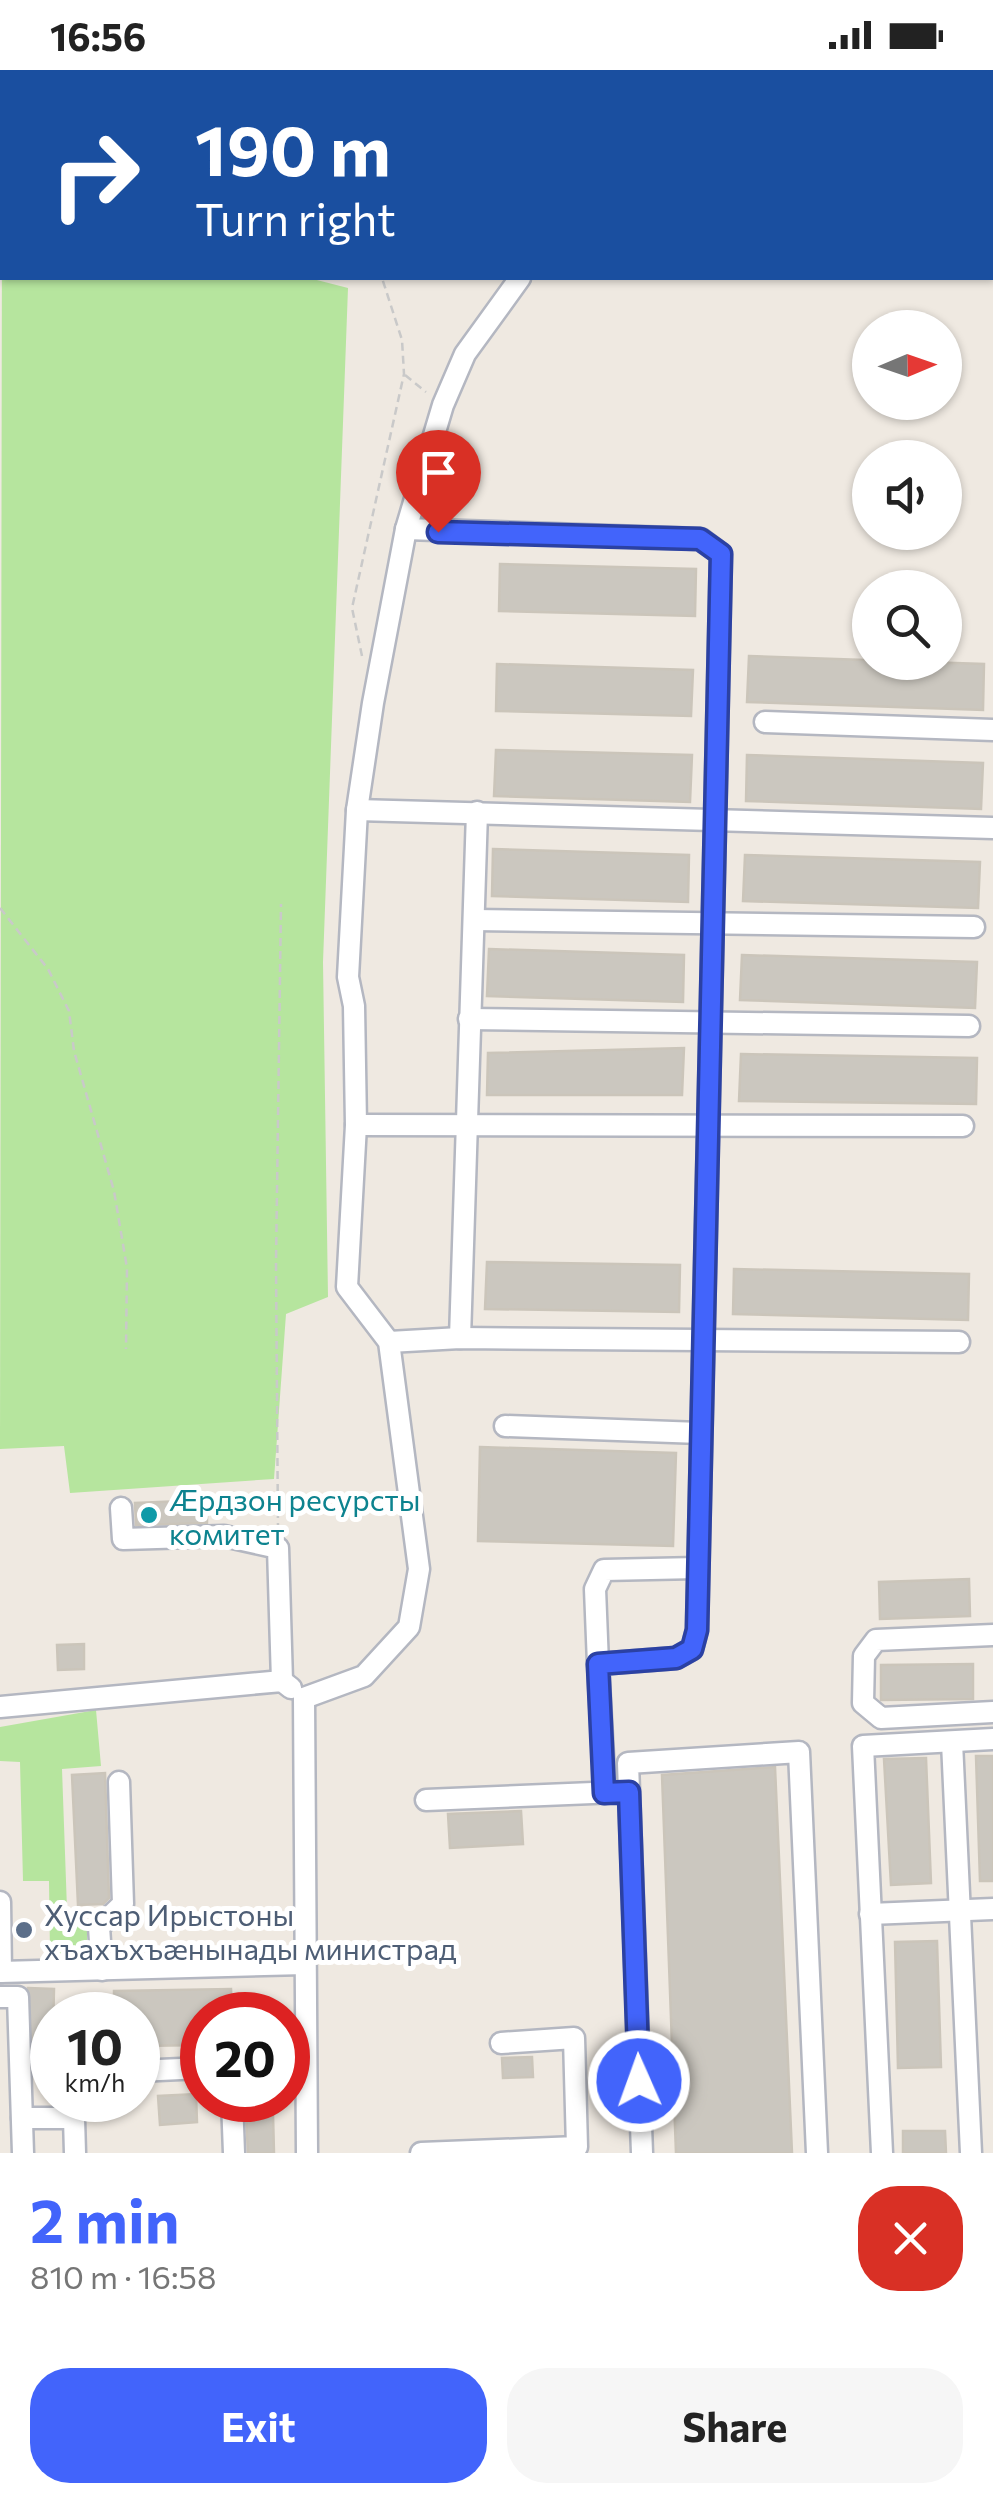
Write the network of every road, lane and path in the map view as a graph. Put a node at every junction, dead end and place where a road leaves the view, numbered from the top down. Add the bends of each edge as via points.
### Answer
1 (383, 280) edge
2 (519, 280) edge
3 (404, 374) junction
4 (443, 406) junction
5 (406, 529) junction
6 (364, 665) dead end
7 (765, 722) dead end
8 (993, 730) edge
9 (358, 810) junction
10 (478, 812) junction
11 (716, 819) junction
12 (993, 828) edge
13 (282, 904) dead end
14 (0, 908) edge
15 (474, 920) junction
16 (713, 922) junction
17 (974, 927) dead end
18 (470, 1020) junction
19 (711, 1020) junction
20 (969, 1026) dead end
21 (464, 1122) junction
22 (709, 1123) junction
23 (356, 1125) junction
24 (962, 1126) dead end
25 (460, 1338) junction
26 (704, 1339) junction
27 (389, 1342) junction
28 (960, 1342) dead end
29 (126, 1349) dead end
30 (505, 1426) dead end
31 (700, 1433) junction
32 (122, 1508) dead end
33 (278, 1548) junction
34 (697, 1568) junction
35 (993, 1635) edge
36 (598, 1664) junction
37 (282, 1681) junction
38 (304, 1698) junction
39 (0, 1707) edge
40 (993, 1712) edge
41 (993, 1740) edge
42 (952, 1742) junction
43 (119, 1782) dead end
44 (629, 1792) junction
45 (604, 1793) junction
46 (426, 1800) dead end
47 (0, 1902) edge
48 (993, 1909) edge
49 (960, 1910) junction
50 (870, 1914) junction
51 (305, 1964) junction
52 (102, 1970) junction
53 (1, 1972) edge
54 (0, 1997) edge
55 (501, 2043) dead end
56 (30, 2117) edge
57 (22, 2118) junction
58 (74, 2122) edge
59 (233, 2122) edge
60 (22, 2153) edge
61 (75, 2153) edge
62 (234, 2153) edge
63 (307, 2153) edge
64 (421, 2153) edge
65 (642, 2153) edge
66 (818, 2153) edge
67 (882, 2153) edge
68 (971, 2153) edge

1 - 3 path via 402,340
2 - 4 street via 465,354
3 - 4 path
3 - 6 path via 352,608
4 - 5 street
5 - 9 street
5 - 11 street via 700,539 721,554
7 - 8 street
9 - 10 street
9 - 23 street via 348,977
10 - 11 street
10 - 15 street
11 - 12 street
11 - 16 street
13 - 33 path
14 - 29 path via 48,969 69,1011 127,1268
15 - 16 street
15 - 18 street
16 - 17 street
16 - 19 street
18 - 19 street
18 - 21 street
19 - 20 street
19 - 22 street
21 - 22 street
21 - 23 street
21 - 25 street
22 - 24 street
22 - 26 street
23 - 27 street via 347,1287
25 - 26 street
25 - 27 street
26 - 28 street
26 - 31 street
27 - 38 street via 419,1569 409,1627 364,1676
30 - 31 street
31 - 34 street
32 - 33 street via 123,1539 224,1536
33 - 37 street
34 - 36 street via 692,1649 676,1658
34 - 36 street via 604,1570 595,1588
35 - 40 street via 876,1640 864,1656 864,1703 881,1718
36 - 45 street
37 - 38 street
37 - 39 street
38 - 51 street
41 - 42 street
42 - 49 street
42 - 50 street via 862,1746
43 - 52 street via 123,1904 100,1926
44 - 45 street
44 - 65 street
44 - 66 street via 628,1763 799,1752
45 - 46 street
47 - 53 street
48 - 49 street
49 - 50 street
49 - 68 street
50 - 67 street
51 - 52 street
51 - 63 street
52 - 53 street
54 - 57 street via 18,1996
55 - 64 street via 574,2038 578,2148
56 - 57 street
57 - 60 street
58 - 61 street
59 - 62 street

